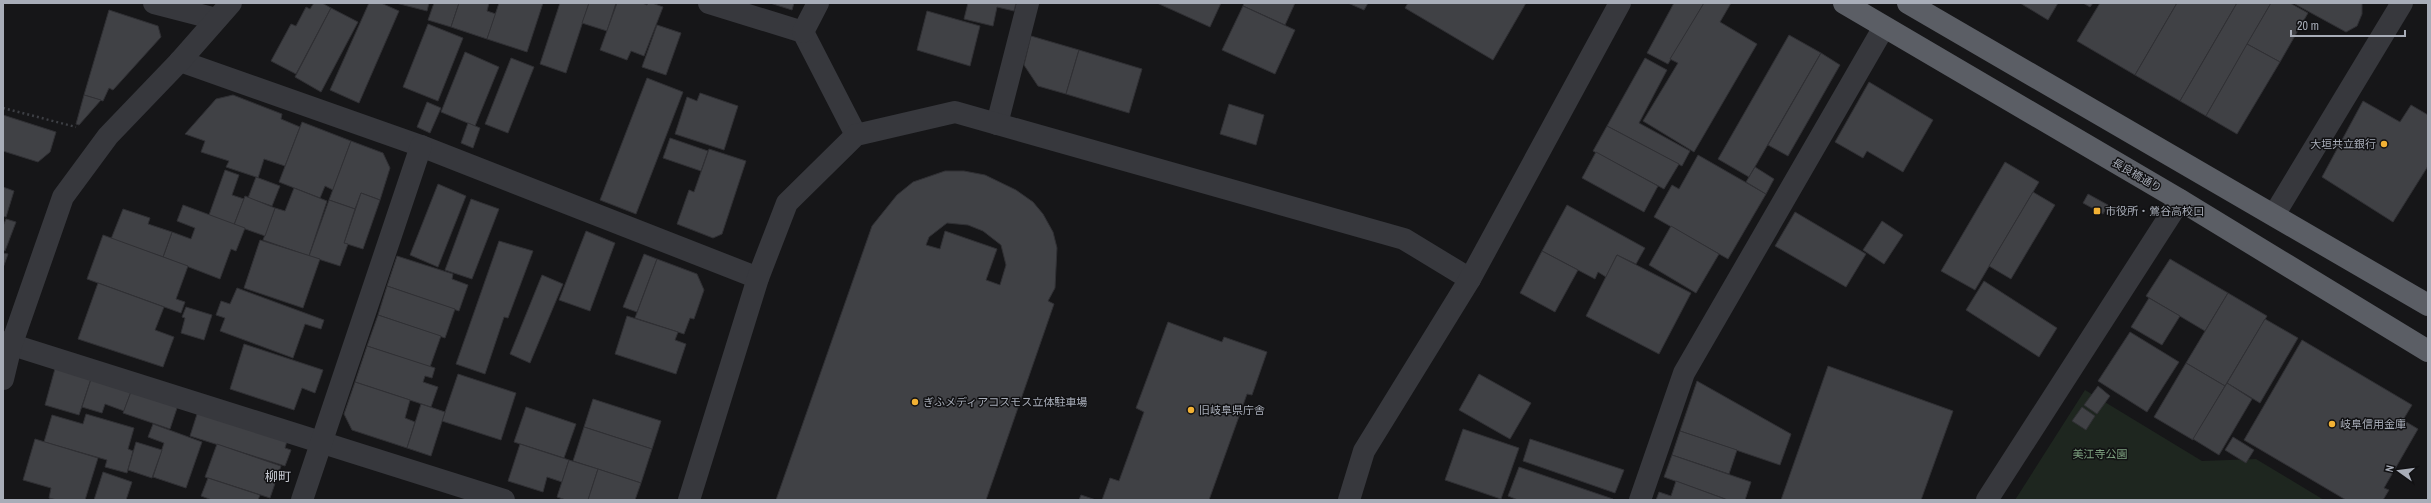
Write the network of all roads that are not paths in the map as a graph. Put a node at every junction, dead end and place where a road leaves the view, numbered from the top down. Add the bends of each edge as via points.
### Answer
1 (154, 3) edge
2 (231, 3) edge
3 (709, 3) edge
4 (818, 3) edge
5 (1028, 3) edge
6 (1620, 3) edge
7 (1844, 3) edge
8 (1908, 3) edge
9 (2402, 3) edge
10 (216, 19) junction
11 (1884, 27) junction
12 (803, 32) junction
13 (180, 61) junction
14 (998, 124) junction
15 (856, 135) junction
16 (421, 146) junction
17 (2180, 200) junction
18 (2274, 215) junction
19 (758, 278) junction
20 (1470, 280) junction
21 (2428, 306) edge
22 (7, 344) edge
23 (2428, 351) edge
24 (3, 379) edge
25 (320, 442) junction
26 (302, 500) edge
27 (504, 500) edge
28 (689, 500) edge
29 (1349, 500) edge
30 (1640, 500) edge
31 (1987, 500) edge

1 - 10 street
2 - 10 street
3 - 12 street
4 - 12 street
5 - 14 street
6 - 20 street
7 - 11 highway, 長良橋通り
8 - 18 highway
9 - 18 street
10 - 13 street
11 - 17 highway, 長良橋通り
11 - 30 street via 1684,373
12 - 15 street
13 - 16 street
13 - 22 street via 108,136 63,197
14 - 15 street via 955,112
14 - 20 street via 1404,239
15 - 19 street via 786,203
16 - 19 street
16 - 25 street
17 - 23 highway, 長良橋通り
17 - 31 street
18 - 21 highway
19 - 28 street
20 - 29 street via 1364,451
22 - 24 street
22 - 25 street
25 - 26 street
25 - 27 street

